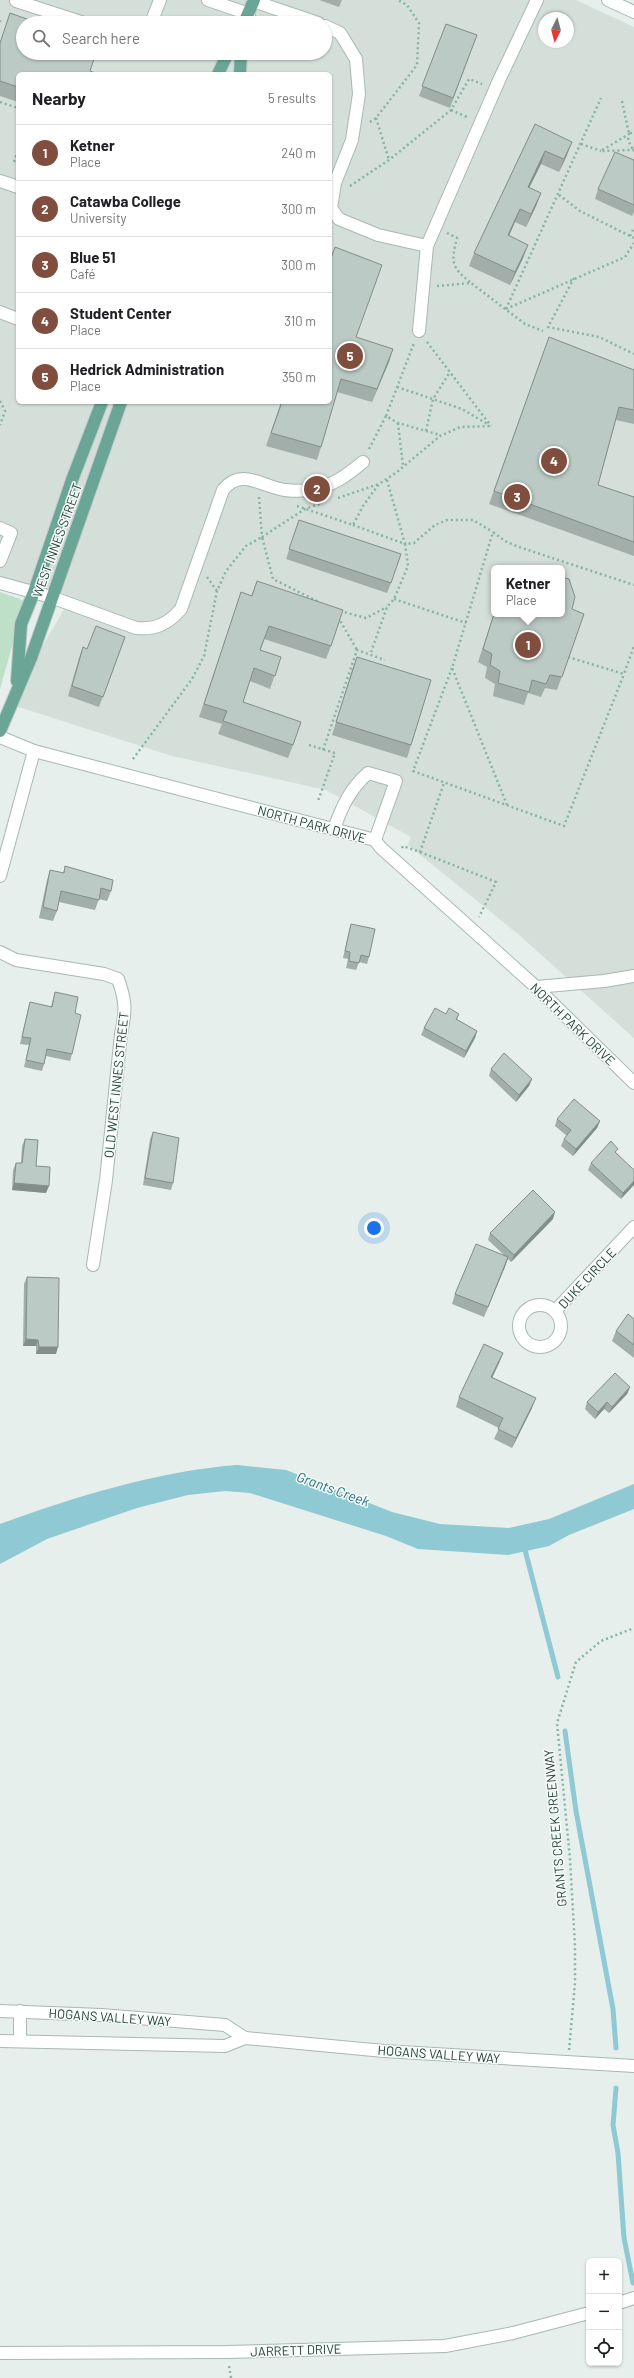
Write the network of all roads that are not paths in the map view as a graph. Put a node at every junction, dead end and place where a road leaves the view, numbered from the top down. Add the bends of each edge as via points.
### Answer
1 (160, 0) edge
2 (208, 0) edge
3 (537, 0) edge
4 (608, 0) edge
5 (16, 1) edge
6 (253, 1) edge
7 (634, 12) edge
8 (62, 16) edge
9 (154, 16) edge
10 (242, 16) edge
11 (247, 16) edge
12 (297, 16) edge
13 (332, 29) edge
14 (225, 60) edge
15 (241, 60) edge
16 (219, 72) edge
17 (240, 72) edge
18 (0, 181) edge
19 (16, 186) edge
20 (332, 196) edge
21 (332, 209) edge
22 (427, 246) junction
23 (0, 312) edge
24 (16, 318) edge
25 (418, 331) road end
26 (101, 404) edge
27 (120, 404) edge
28 (362, 462) road end
29 (0, 528) edge
30 (0, 561) edge
31 (0, 583) edge
32 (34, 592) junction
33 (51, 597) junction
34 (17, 687) junction
35 (0, 731) edge
36 (0, 737) edge
37 (34, 752) junction
38 (334, 829) junction
39 (375, 840) junction
40 (0, 876) edge
41 (0, 952) edge
42 (634, 976) edge
43 (536, 987) junction
44 (634, 1083) edge
45 (634, 1227) edge
46 (93, 1265) dead end
47 (555, 1311) dead end
48 (0, 2011) edge
49 (20, 2011) junction
50 (245, 2038) junction
51 (20, 2040) junction
52 (0, 2041) edge
53 (634, 2066) edge
54 (634, 2298) edge
55 (622, 2302) edge
56 (586, 2314) edge
57 (0, 2353) edge

1 - 9 street
2 - 10 street
3 - 22 street
4 - 7 street
5 - 8 street
6 - 11 main road
6 - 12 street
13 - 20 street via 340,33 356,58 359,94 353,134
14 - 16 main road
15 - 17 main road
18 - 19 street
21 - 22 street via 339,219 378,235
22 - 25 street
23 - 24 street
26 - 32 main road, WEST INNES STREET
27 - 33 main road, WEST INNES STREET
28 - 33 street via 343,479 312,490 285,490 250,479 229,482 223,490 181,610 172,620 161,626 149,629 136,628
29 - 30 street via 11,533
31 - 32 street
32 - 33 street
32 - 34 main road, WEST INNES STREET via 21,624
33 - 34 main road, WEST INNES STREET via 31,658
34 - 35 main road, WEST INNES STREET
36 - 37 street, NORTH PARK DRIVE
37 - 38 street, NORTH PARK DRIVE
37 - 40 street
38 - 39 street, NORTH PARK DRIVE
38 - 39 street via 342,806 355,785 368,773 396,781
39 - 43 street, NORTH PARK DRIVE
41 - 46 street, OLD WEST INNES STREET via 16,960 104,974 118,979 124,997 125,1013 106,1180
42 - 43 street
43 - 44 street, NORTH PARK DRIVE
45 - 47 street, DUKE CIRCLE
48 - 49 street, HOGANS VALLEY WAY
49 - 50 street, HOGANS VALLEY WAY via 225,2025
49 - 51 street
50 - 51 street, HOGANS VALLEY WAY via 225,2046
50 - 53 street, HOGANS VALLEY WAY via 384,2051
51 - 52 street, HOGANS VALLEY WAY
54 - 55 street
56 - 57 street, JARRETT DRIVE via 513,2333 445,2346 227,2352

